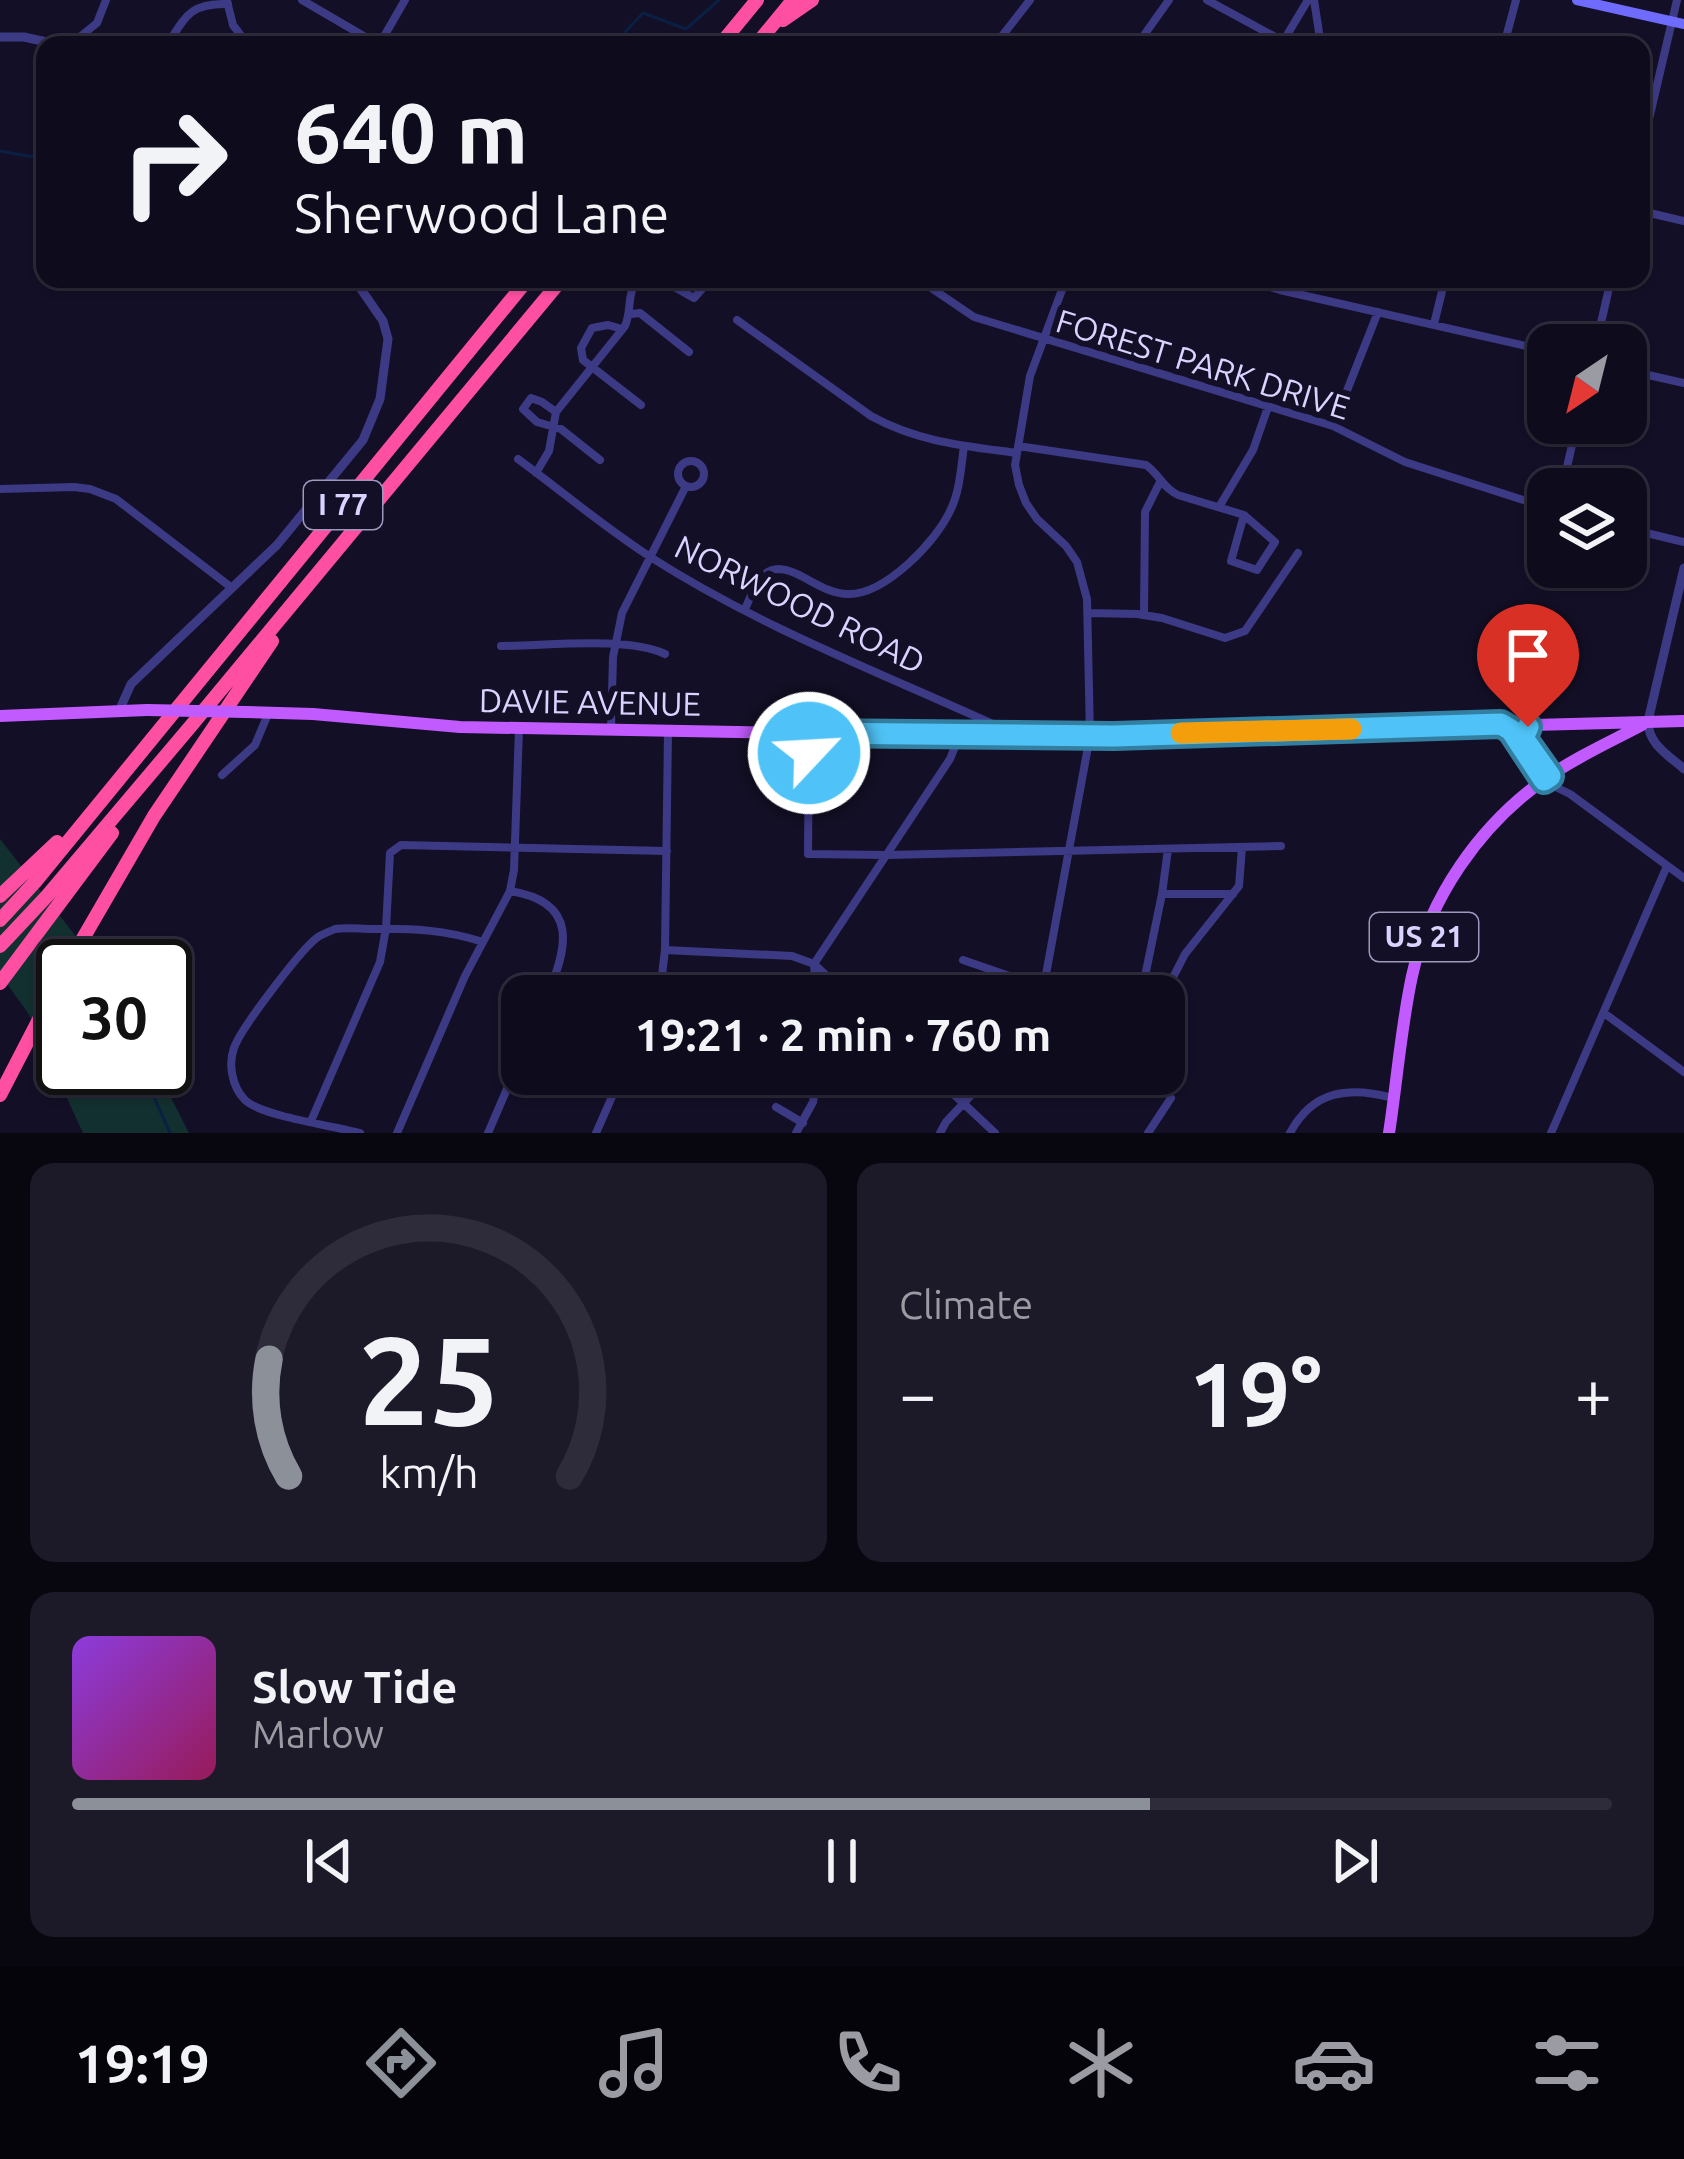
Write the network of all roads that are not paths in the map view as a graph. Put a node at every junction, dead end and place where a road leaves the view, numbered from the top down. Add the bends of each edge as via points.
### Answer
1 (106, 0) edge
2 (302, 0) edge
3 (405, 0) edge
4 (757, 0) edge
5 (793, 0) edge
6 (812, 0) edge
7 (1030, 0) edge
8 (1169, 0) edge
9 (1207, 0) edge
10 (1311, 0) edge
11 (1516, 0) edge
12 (1577, 0) edge
13 (1677, 0) edge
14 (227, 2) edge
15 (1678, 22) edge
16 (768, 30) junction
17 (81, 36) edge
18 (173, 36) edge
19 (241, 36) edge
20 (352, 36) edge
21 (384, 36) edge
22 (727, 36) edge
23 (763, 36) edge
24 (1002, 36) edge
25 (1143, 36) edge
26 (1270, 36) edge
27 (1289, 36) edge
28 (1319, 36) edge
29 (1506, 36) edge
30 (0, 37) edge
31 (36, 40) edge
32 (1650, 121) edge
33 (1650, 214) edge
34 (1684, 221) edge
35 (360, 288) edge
36 (521, 288) edge
37 (555, 288) edge
38 (632, 288) edge
39 (676, 288) edge
40 (931, 288) edge
41 (1062, 288) edge
42 (1273, 288) edge
43 (1443, 288) edge
44 (1609, 288) edge
45 (702, 289) dead end
46 (1378, 312) junction
47 (631, 314) junction
48 (737, 320) dead end
49 (1601, 324) edge
50 (1434, 325) junction
51 (622, 329) junction
52 (1042, 339) junction
53 (1527, 347) edge
54 (689, 352) dead end
55 (592, 367) junction
56 (1647, 375) edge
57 (1684, 383) edge
58 (641, 405) dead end
59 (1268, 407) junction
60 (556, 412) junction
61 (1333, 426) junction
62 (552, 427) junction
63 (964, 446) junction
64 (1018, 449) junction
65 (518, 459) dead end
66 (600, 460) dead end
67 (536, 473) junction
68 (1160, 482) junction
69 (686, 486) dead end
70 (0, 489) edge
71 (1527, 501) edge
72 (1218, 508) junction
73 (1244, 515) junction
74 (1647, 533) edge
75 (1684, 542) edge
76 (1298, 553) dead end
77 (650, 557) junction
78 (1684, 568) edge
79 (312, 582) junction
80 (233, 589) junction
81 (745, 609) junction
82 (1088, 614) junction
83 (1144, 615) junction
84 (615, 645) junction
85 (501, 646) dead end
86 (665, 654) dead end
87 (119, 711) junction
88 (269, 712) junction
89 (0, 716) edge
90 (1648, 721) junction
91 (1684, 721) edge
92 (1501, 724) junction
93 (1535, 724) junction
94 (519, 728) junction
95 (611, 730) junction
96 (668, 731) junction
97 (809, 733) junction
98 (959, 735) junction
99 (1009, 735) junction
100 (1090, 736) junction
101 (1566, 766) junction
102 (1684, 769) edge
103 (221, 775) dead end
104 (1546, 778) junction
105 (1570, 794) junction
106 (1281, 846) dead end
107 (1242, 847) junction
108 (514, 848) junction
109 (1168, 849) junction
110 (667, 851) junction
111 (1070, 851) junction
112 (887, 855) junction
113 (1667, 866) junction
114 (33, 876) junction
115 (1684, 878) edge
116 (510, 891) junction
117 (1162, 894) junction
118 (1234, 894) junction
119 (0, 896) edge
120 (51, 902) junction
121 (0, 920) edge
122 (386, 928) junction
123 (81, 939) edge
124 (482, 942) junction
125 (0, 945) edge
126 (665, 950) junction
127 (963, 960) dead end
128 (814, 964) junction
129 (555, 975) edge
130 (662, 975) edge
131 (815, 975) edge
132 (826, 975) edge
133 (1000, 975) edge
134 (1046, 975) edge
135 (1145, 975) edge
136 (1174, 975) edge
137 (0, 982) edge
138 (1604, 1013) junction
139 (36, 1025) edge
140 (1684, 1072) edge
141 (0, 1095) edge
142 (504, 1095) edge
143 (613, 1095) edge
144 (814, 1095) edge
145 (954, 1095) edge
146 (971, 1095) edge
147 (1171, 1098) dead end
148 (1395, 1098) junction
149 (963, 1103) junction
150 (776, 1107) dead end
151 (311, 1121) junction
152 (803, 1123) junction
153 (360, 1133) edge
154 (397, 1133) edge
155 (488, 1133) edge
156 (596, 1133) edge
157 (796, 1133) edge
158 (940, 1133) edge
159 (995, 1133) edge
160 (1148, 1133) edge
161 (1290, 1133) edge
162 (1390, 1133) edge
163 (1551, 1133) edge

1 - 17 street
2 - 20 street
3 - 21 street
4 - 22 highway
5 - 16 highway
6 - 16 highway
7 - 24 street
8 - 25 street
9 - 26 street
10 - 27 street
10 - 28 street
11 - 29 street
12 - 15 main road
13 - 15 street
14 - 18 street via 194,9
14 - 19 street
15 - 32 street
16 - 23 highway
30 - 31 street
33 - 34 street
35 - 80 street via 388,339 373,420 350,458
36 - 114 highway, I 77
37 - 79 highway, I 77
38 - 47 street
39 - 45 street via 694,298
40 - 52 street, FOREST PARK DRIVE via 974,317
41 - 52 street
42 - 46 street
43 - 50 street
44 - 49 street
46 - 50 street
46 - 61 street
47 - 51 street
47 - 54 street
48 - 63 street via 896,430
50 - 53 street
51 - 55 street
51 - 55 street via 592,328 584,338 583,360
52 - 59 street, FOREST PARK DRIVE
52 - 64 street
55 - 58 street
55 - 60 street
56 - 57 street
59 - 61 street, FOREST PARK DRIVE
59 - 72 street
60 - 62 street
60 - 62 street via 531,398 523,410
61 - 71 street, FOREST PARK DRIVE via 1406,461
62 - 66 street
62 - 67 street
63 - 64 street
63 - 81 street via 945,522 892,578 850,594 776,569 760,579
64 - 68 street via 1146,465
64 - 82 street via 1018,485 1077,562
65 - 67 street, NORWOOD ROAD
67 - 77 street, NORWOOD ROAD
68 - 72 street
68 - 83 street via 1145,512
69 - 77 street
70 - 80 street via 74,487 116,499
72 - 73 street
73 - 73 street via 1275,542 1257,570 1231,561
74 - 75 street
76 - 83 street via 1236,636
77 - 81 street, NORWOOD ROAD
77 - 84 street
78 - 90 street
79 - 120 highway, I 77
79 - 123 highway
80 - 87 street via 131,684
81 - 99 street, NORWOOD ROAD
82 - 83 street
82 - 100 street
84 - 85 street, DAVIE AVENUE
84 - 86 street, DAVIE AVENUE
84 - 95 street
87 - 88 main road, DAVIE AVENUE, bridge
87 - 89 main road, DAVIE AVENUE
88 - 94 main road, DAVIE AVENUE
88 - 103 street via 255,745
90 - 91 main road, DAVIE AVENUE / US 21
90 - 93 main road, DAVIE AVENUE
90 - 101 main road, US 21
90 - 102 street via 1655,744
92 - 93 main road, DAVIE AVENUE
92 - 100 main road, DAVIE AVENUE
92 - 104 street
93 - 104 street via 1523,738
94 - 95 main road, DAVIE AVENUE
94 - 108 street
95 - 96 main road, DAVIE AVENUE
96 - 97 main road, DAVIE AVENUE
96 - 110 street
97 - 98 main road, DAVIE AVENUE
97 - 112 street via 808,854
98 - 99 main road, DAVIE AVENUE
98 - 112 street
99 - 100 main road, DAVIE AVENUE
100 - 111 street
101 - 104 main road, US 21
101 - 105 street via 1561,780
104 - 105 street
104 - 148 main road, US 21 via 1484,835 1431,916 1412,975
105 - 113 street
106 - 107 street
107 - 109 street
107 - 118 street
108 - 110 street
108 - 116 street
108 - 122 street via 401,845 390,853
109 - 111 street
109 - 117 street
110 - 126 street
111 - 112 street
111 - 134 street
112 - 128 street
113 - 115 street
113 - 138 street
114 - 119 highway
114 - 121 highway
116 - 124 street
116 - 129 street via 556,915 565,947
117 - 118 street
117 - 135 street
118 - 136 street
120 - 125 highway, I 77
120 - 137 highway
122 - 124 street
122 - 151 street via 380,962
122 - 151 street via 316,938 234,1047 232,1072 248,1104
124 - 154 street
126 - 128 street
126 - 130 street
127 - 133 street
128 - 131 street
128 - 132 street
138 - 140 street
138 - 163 street
139 - 141 highway
142 - 155 street
143 - 156 street
144 - 152 street
145 - 149 street
146 - 149 street
147 - 160 street
148 - 161 street via 1356,1092 1319,1100
148 - 162 main road, US 21
149 - 158 street
149 - 159 street
150 - 152 street
151 - 153 street
152 - 157 street

